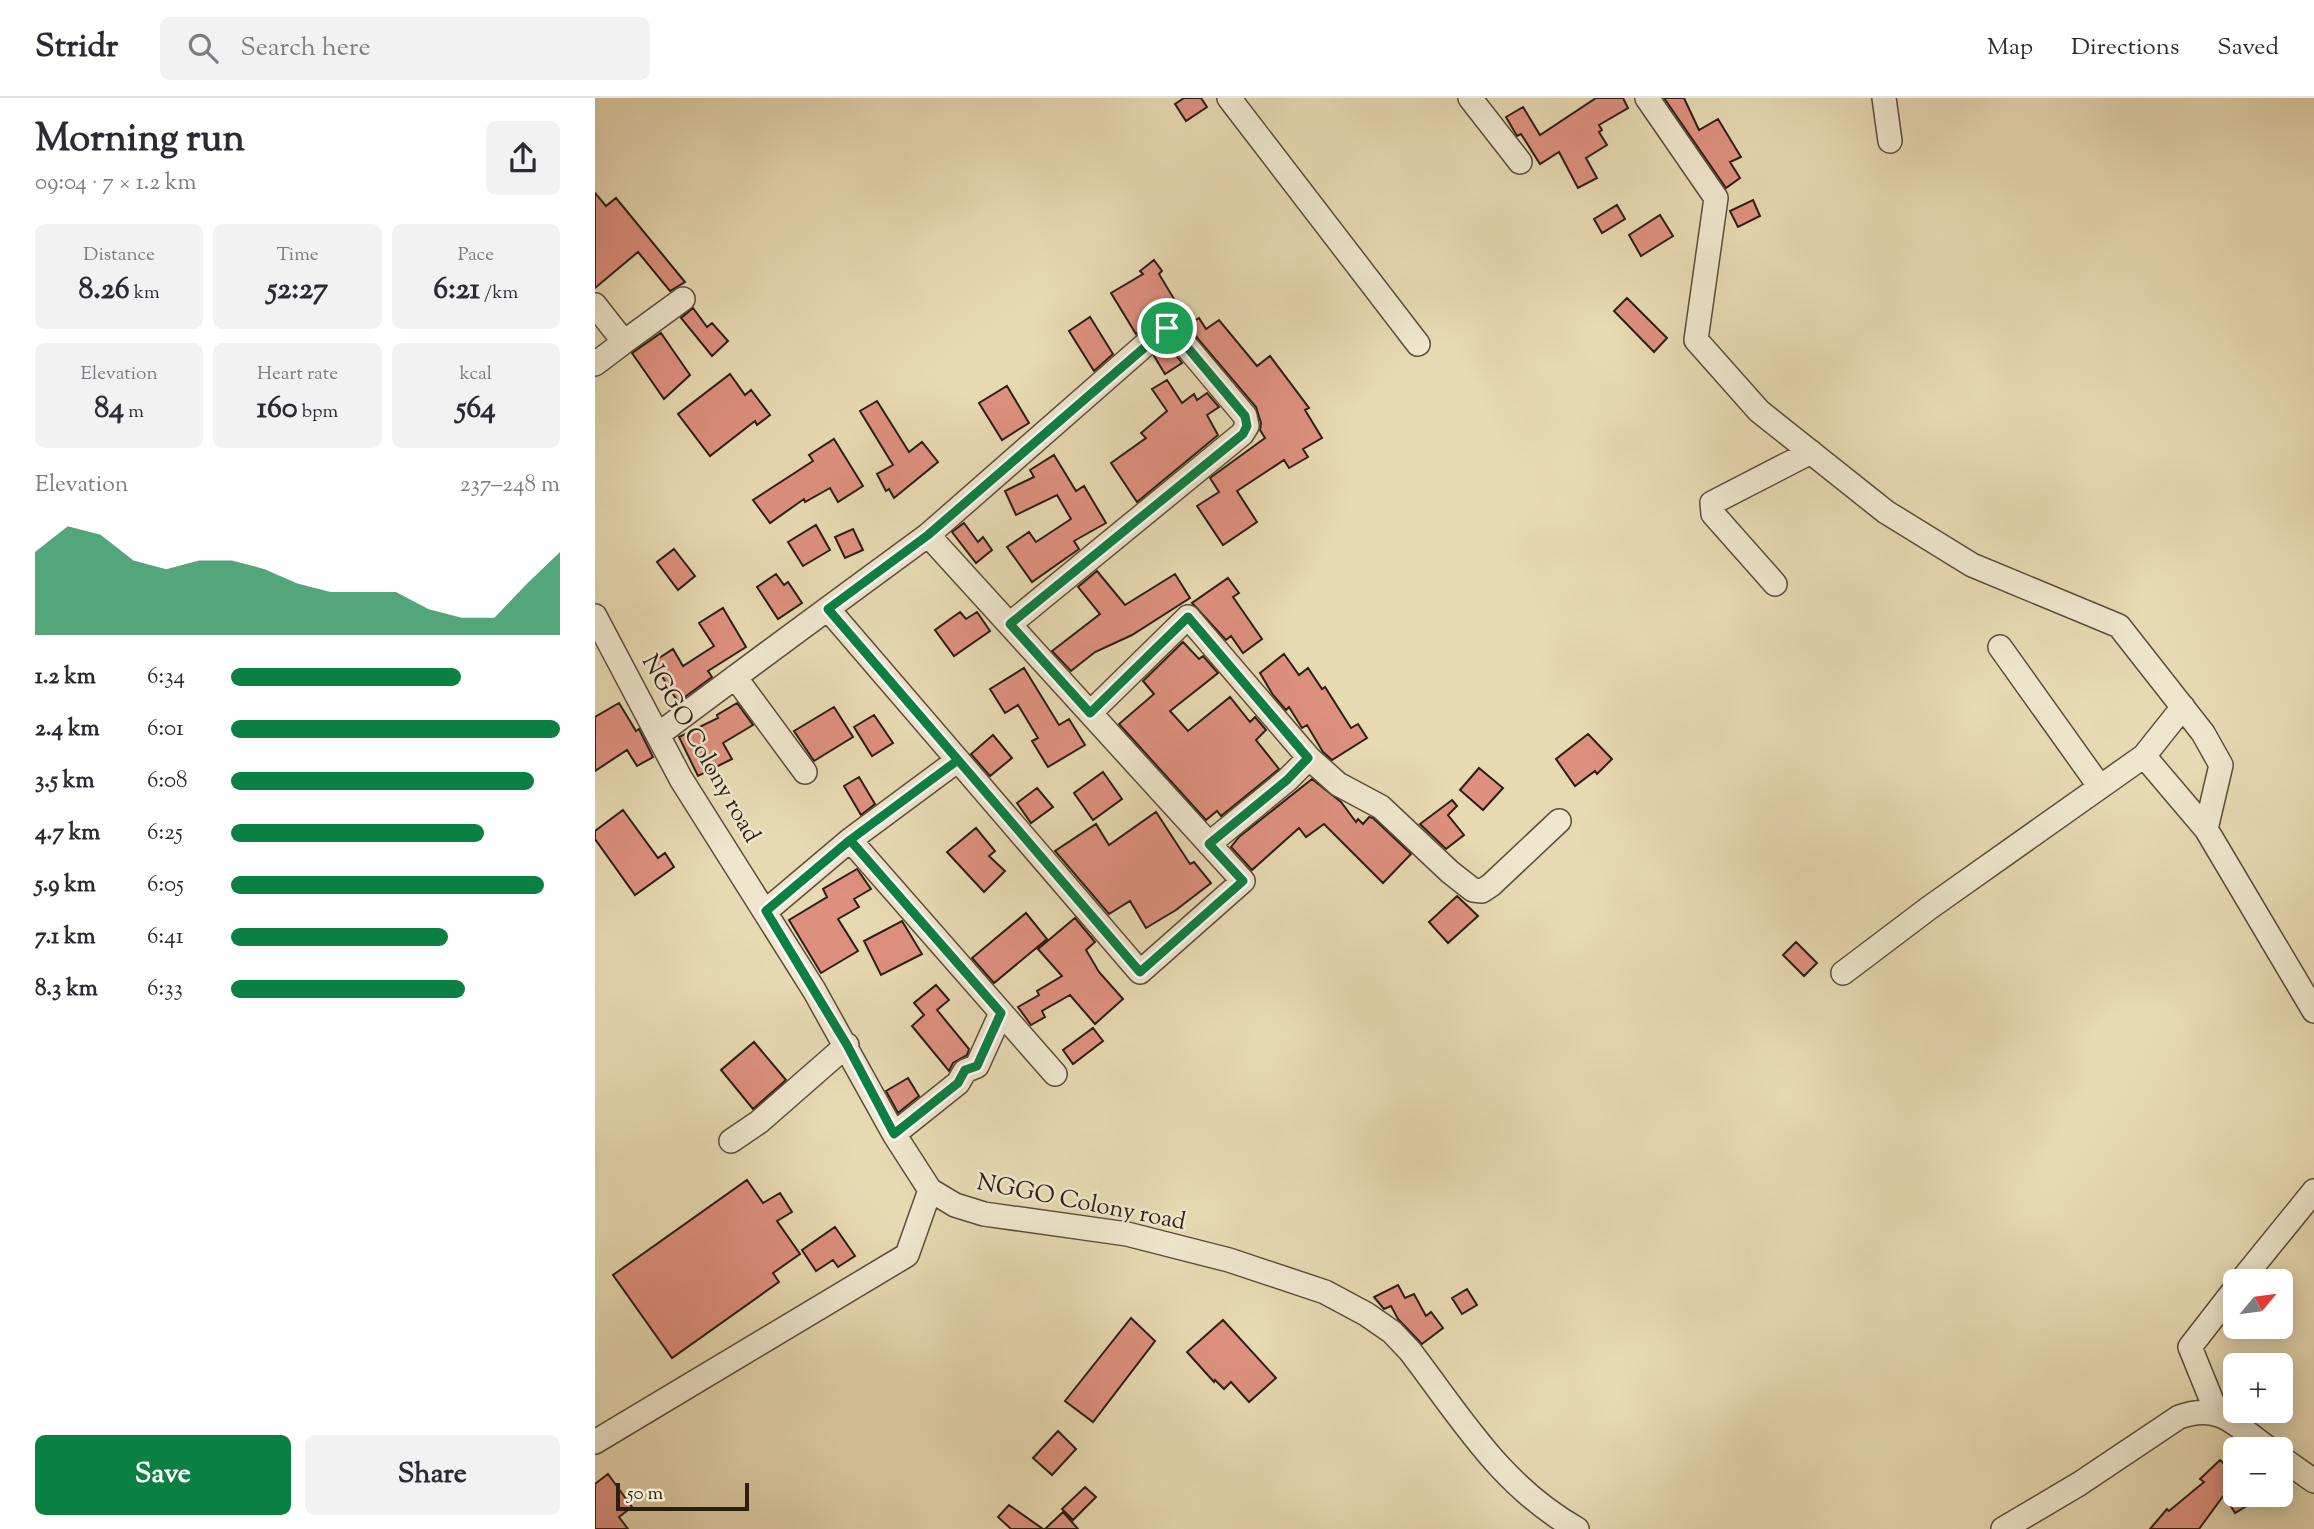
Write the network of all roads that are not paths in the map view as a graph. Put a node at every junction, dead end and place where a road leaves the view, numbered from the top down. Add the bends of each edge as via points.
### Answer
1 (1229, 98) edge
2 (1471, 98) edge
3 (1647, 98) edge
4 (1884, 98) edge
5 (1890, 141) dead end
6 (1520, 162) dead end
7 (683, 299) dead end
8 (595, 304) edge
9 (624, 342) junction
10 (1417, 344) dead end
11 (595, 364) edge
12 (1811, 452) junction
13 (928, 535) junction
14 (1775, 583) dead end
15 (828, 609) junction
16 (595, 616) edge
17 (1010, 624) junction
18 (2000, 647) dead end
19 (734, 677) junction
20 (2183, 708) junction
21 (1090, 713) junction
22 (659, 734) junction
23 (2144, 756) junction
24 (1308, 758) junction
25 (958, 760) junction
26 (805, 772) dead end
27 (2100, 787) junction
28 (1559, 821) dead end
29 (2206, 830) junction
30 (850, 840) junction
31 (1209, 844) junction
32 (766, 911) junction
33 (1843, 973) dead end
34 (2314, 1011) edge
35 (1001, 1013) junction
36 (847, 1045) junction
37 (1055, 1074) dead end
38 (894, 1134) junction
39 (731, 1141) dead end
40 (930, 1190) junction
41 (2314, 1191) edge
42 (2251, 1269) edge
43 (2223, 1304) edge
44 (2216, 1411) junction
45 (2252, 1437) edge
46 (595, 1442) edge
47 (2293, 1466) edge
48 (2314, 1481) edge
49 (1577, 1529) edge
50 (2003, 1529) edge

1 - 10 street
2 - 6 street
3 - 12 street via 1716,198 1696,340 1759,411
4 - 5 street
7 - 9 street
8 - 9 street
9 - 11 street
12 - 14 street via 1712,503 1713,514
12 - 20 street via 1886,512 1972,565 2119,626
13 - 15 street
13 - 17 street
13 - 17 street via 1162,330 1172,329 1245,416 1243,434
15 - 19 street
15 - 25 street
16 - 22 street, NGGO Colony road
17 - 21 street
18 - 27 street
19 - 22 street
19 - 26 street
20 - 23 street
20 - 29 street via 2221,765
21 - 24 street via 1188,617
21 - 31 street
22 - 32 street, NGGO Colony road via 681,779
23 - 27 street
23 - 29 street
24 - 28 street via 1338,784 1381,807 1473,890 1492,885
24 - 31 street
25 - 30 street
25 - 31 street via 1140,972 1243,881
27 - 33 street
29 - 34 street
30 - 32 street
30 - 35 street
32 - 36 street, NGGO Colony road
35 - 37 street
35 - 38 street via 977,1066 965,1070 958,1083
36 - 38 street, NGGO Colony road
36 - 39 street
38 - 40 street, NGGO Colony road
40 - 46 street via 907,1255
40 - 49 street, NGGO Colony road via 955,1205 984,1214 1127,1234 1229,1260 1325,1292 1392,1332 1508,1479 1542,1508
41 - 42 street
43 - 44 street via 2190,1347
44 - 45 street
44 - 50 street via 2197,1410 2179,1417
47 - 48 street

